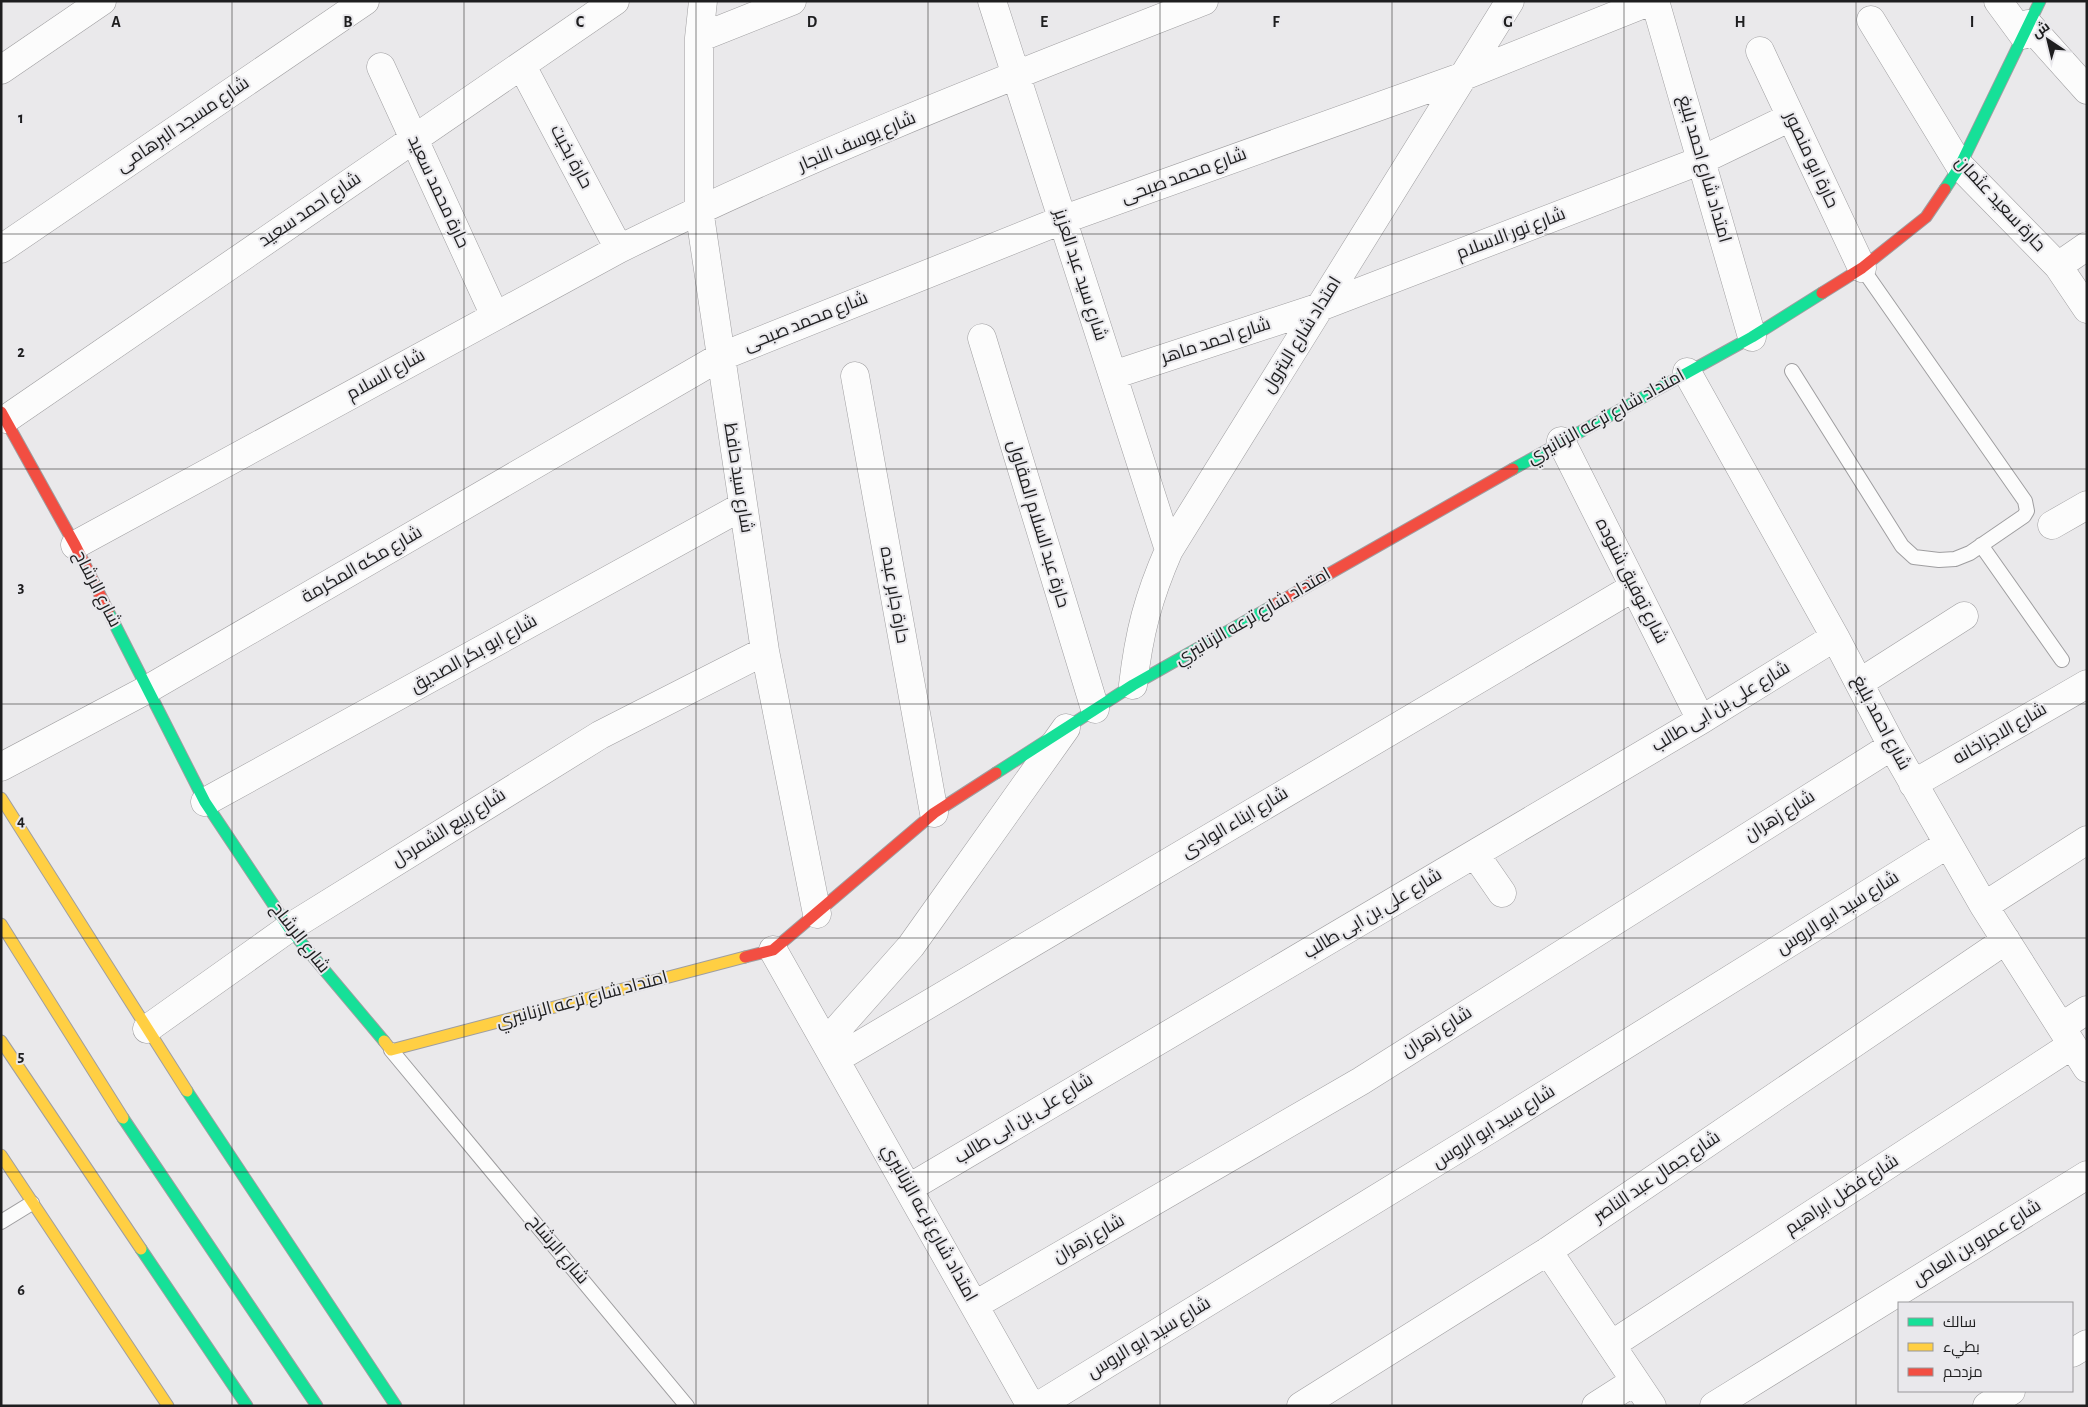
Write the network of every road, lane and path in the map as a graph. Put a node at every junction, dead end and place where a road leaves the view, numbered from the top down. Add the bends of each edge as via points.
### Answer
1 (102, 1) edge
2 (365, 1) edge
3 (615, 1) edge
4 (704, 1) edge
5 (792, 1) edge
6 (992, 1) edge
7 (1204, 1) edge
8 (1510, 1) edge
9 (1653, 1) edge
10 (1998, 1) edge
11 (1871, 20) dead end
12 (2030, 20) edge
13 (699, 38) junction
14 (1760, 51) dead end
15 (522, 66) junction
16 (380, 67) dead end
17 (1, 70) edge
18 (1016, 74) junction
19 (1464, 76) junction
20 (2087, 90) edge
21 (1791, 117) junction
22 (414, 140) junction
23 (1702, 160) junction
24 (1960, 166) junction
25 (699, 209) junction
26 (1062, 220) junction
27 (2087, 246) edge
28 (1, 248) edge
29 (619, 249) junction
30 (2058, 266) junction
31 (1862, 268) junction
32 (1320, 307) junction
33 (2087, 309) edge
34 (495, 316) junction
35 (1752, 337) junction
36 (982, 338) dead end
37 (720, 357) junction
38 (1792, 371) dead end
39 (1687, 372) junction
40 (854, 376) dead end
41 (1113, 376) junction
42 (3, 415) edge
43 (1561, 441) junction
44 (2087, 505) edge
45 (742, 506) junction
46 (2052, 525) dead end
47 (75, 545) junction
48 (1981, 545) junction
49 (1169, 550) junction
50 (1634, 587) junction
51 (1964, 616) dead end
52 (1835, 637) junction
53 (765, 651) junction
54 (2062, 660) dead end
55 (1859, 683) junction
56 (2087, 684) edge
57 (1133, 685) junction
58 (148, 689) junction
59 (1095, 709) junction
60 (1701, 720) junction
61 (1066, 728) junction
62 (1892, 746) junction
63 (1, 767) edge
64 (1913, 784) junction
65 (1, 798) edge
66 (205, 802) junction
67 (934, 814) junction
68 (2087, 840) edge
69 (1948, 844) junction
70 (1475, 854) junction
71 (1502, 893) dead end
72 (1984, 906) junction
73 (817, 914) junction
74 (1, 924) edge
75 (289, 928) junction
76 (2006, 940) junction
77 (773, 950) junction
78 (2087, 1010) edge
79 (147, 1029) junction
80 (2066, 1036) junction
81 (1, 1041) edge
82 (391, 1050) junction
83 (831, 1050) junction
84 (2087, 1068) edge
85 (1, 1155) edge
86 (2087, 1175) edge
87 (909, 1188) junction
88 (32, 1203) junction
89 (1, 1222) edge
90 (1548, 1251) junction
91 (975, 1305) junction
92 (2087, 1344) edge
93 (1611, 1345) junction
94 (2073, 1352) edge
95 (1635, 1381) junction
96 (2009, 1392) edge
97 (164, 1404) edge
98 (247, 1406) edge
99 (317, 1406) edge
100 (396, 1406) edge
101 (687, 1406) edge
102 (1031, 1406) edge
103 (1038, 1406) edge
104 (1301, 1406) edge
105 (1596, 1406) edge
106 (1652, 1406) edge
107 (1714, 1406) edge
108 (1987, 1406) edge

1 - 17 street
2 - 28 street, شارع مسجد البرهامى
3 - 15 street, شارع احمد سعيد
4 - 13 street, شارع سيد حافظ
5 - 13 street
6 - 18 street, شارع سيد عبد العزيز
7 - 18 street, شارع يوسف النجار
8 - 19 street, امتداد شارع البترول
9 - 19 street, شارع محمد صبحى
9 - 23 street, امتداد شارع احمد بليغ
10 - 12 street
11 - 24 street, حارة سعيد عثمان
12 - 20 street
12 - 24 street, امتداد شارع ترعه الزنانيري
13 - 25 street, شارع سيد حافظ
14 - 21 street, حارة ابو منصور
15 - 22 street, شارع احمد سعيد
15 - 29 street, حارة بخيت
16 - 22 street, حارة محمد سعيد
18 - 25 street, شارع يوسف النجار
18 - 26 street, شارع سيد عبد العزيز
19 - 26 street, شارع محمد صبحى
19 - 32 street, امتداد شارع البترول
21 - 23 street, شارع نور الاسلام
21 - 31 street, حارة ابو منصور
22 - 34 street, حارة محمد سعيد
22 - 42 street, شارع احمد سعيد
23 - 32 street, شارع نور الاسلام
23 - 35 street, امتداد شارع احمد بليغ
24 - 30 street, حارة سعيد عثمان
24 - 31 street, امتداد شارع ترعه الزنانيري via 1926,217
25 - 29 street, شارع السلام
25 - 37 street, شارع سيد حافظ
26 - 37 street, شارع محمد صبحى
26 - 41 street, شارع سيد عبد العزيز
27 - 30 street
29 - 34 street, شارع السلام
30 - 33 street, حارة سعيد عثمان
31 - 35 street, امتداد شارع ترعه الزنانيري
31 - 48 lane via 2026,501 2024,516
32 - 41 street, شارع احمد ماهر
32 - 49 street, امتداد شارع البترول
34 - 47 street, شارع السلام
35 - 39 street, امتداد شارع ترعه الزنانيري
36 - 59 street, حارة عبد السلام المقاول
37 - 45 street, شارع سيد حافظ
37 - 58 street, شارع مكه المكرمة
38 - 48 lane via 1907,552 1922,559 1947,560
39 - 43 street, امتداد شارع ترعه الزنانيري
39 - 52 street, شارع احمد بليغ
40 - 67 street, حارة جابر عبده
41 - 49 street, شارع سيد عبد العزيز
42 - 47 street, شارع الرشاح
43 - 50 street, شارع توفيق شنوده
43 - 57 street, امتداد شارع ترعه الزنانيري
44 - 46 street
45 - 53 street, شارع سيد حافظ
45 - 66 street, شارع ابو بكر الصديق
47 - 58 street, شارع الرشاح
48 - 54 lane
49 - 57 street, امتداد شارع البترول via 1151,593 1139,638
50 - 60 street, شارع توفيق شنوده
50 - 83 street, شارع ابناء الوادى
51 - 55 street
52 - 55 street, شارع احمد بليغ
52 - 60 street, شارع على بن ابى طالب
53 - 73 street, شارع سيد حافظ
53 - 75 street, شارع ربيع الشمردل via 600,735
55 - 62 street, شارع احمد بليغ
56 - 64 street, شارع الاجزاخانه
57 - 59 street, امتداد شارع ترعه الزنانيري
58 - 63 street, شارع مكه المكرمة
58 - 66 street, شارع الرشاح
59 - 61 street, امتداد شارع ترعه الزنانيري
60 - 70 street, شارع على بن ابى طالب
61 - 67 street, امتداد شارع ترعه الزنانيري
61 - 83 street, امتداد شارع ترعه الزنانيري via 911,946
62 - 64 street, شارع احمد بليغ
62 - 91 street, شارع زهران via 1361,1081
64 - 69 street, شارع احمد بليغ
65 - 79 street
66 - 75 street, شارع الرشاح
67 - 73 street, امتداد شارع ترعه الزنانيري
68 - 72 street
69 - 72 street, شارع احمد بليغ
69 - 103 street, شارع سيد ابو الروس via 1490,1130
70 - 71 street
70 - 87 street, شارع على بن ابى طالب
72 - 76 street, شارع احمد بليغ
73 - 77 street, امتداد شارع ترعه الزنانيري
74 - 99 street via 120,1114
75 - 79 street, شارع ربيع الشمردل
75 - 82 street, شارع الرشاح
76 - 80 street, شارع احمد بليغ
76 - 90 street, شارع جمال عبد الناصر
77 - 82 street, امتداد شارع ترعه الزنانيري
77 - 83 street, امتداد شارع ترعه الزنانيري
78 - 80 street, شارع فضل ابراهيم
79 - 100 street via 208,1126
80 - 84 street, شارع احمد بليغ
80 - 93 street, شارع فضل ابراهيم
81 - 98 street
82 - 101 lane, شارع الرشاح
83 - 87 street, امتداد شارع ترعه الزنانيري
85 - 88 street
86 - 107 street, شارع عمرو بن العاص
87 - 91 street, امتداد شارع ترعه الزنانيري
88 - 89 lane
88 - 97 street
90 - 93 street
90 - 104 street, شارع جمال عبد الناصر
91 - 102 street, امتداد شارع ترعه الزنانيري
92 - 94 street
93 - 95 street
95 - 105 street
95 - 106 street
96 - 108 street

